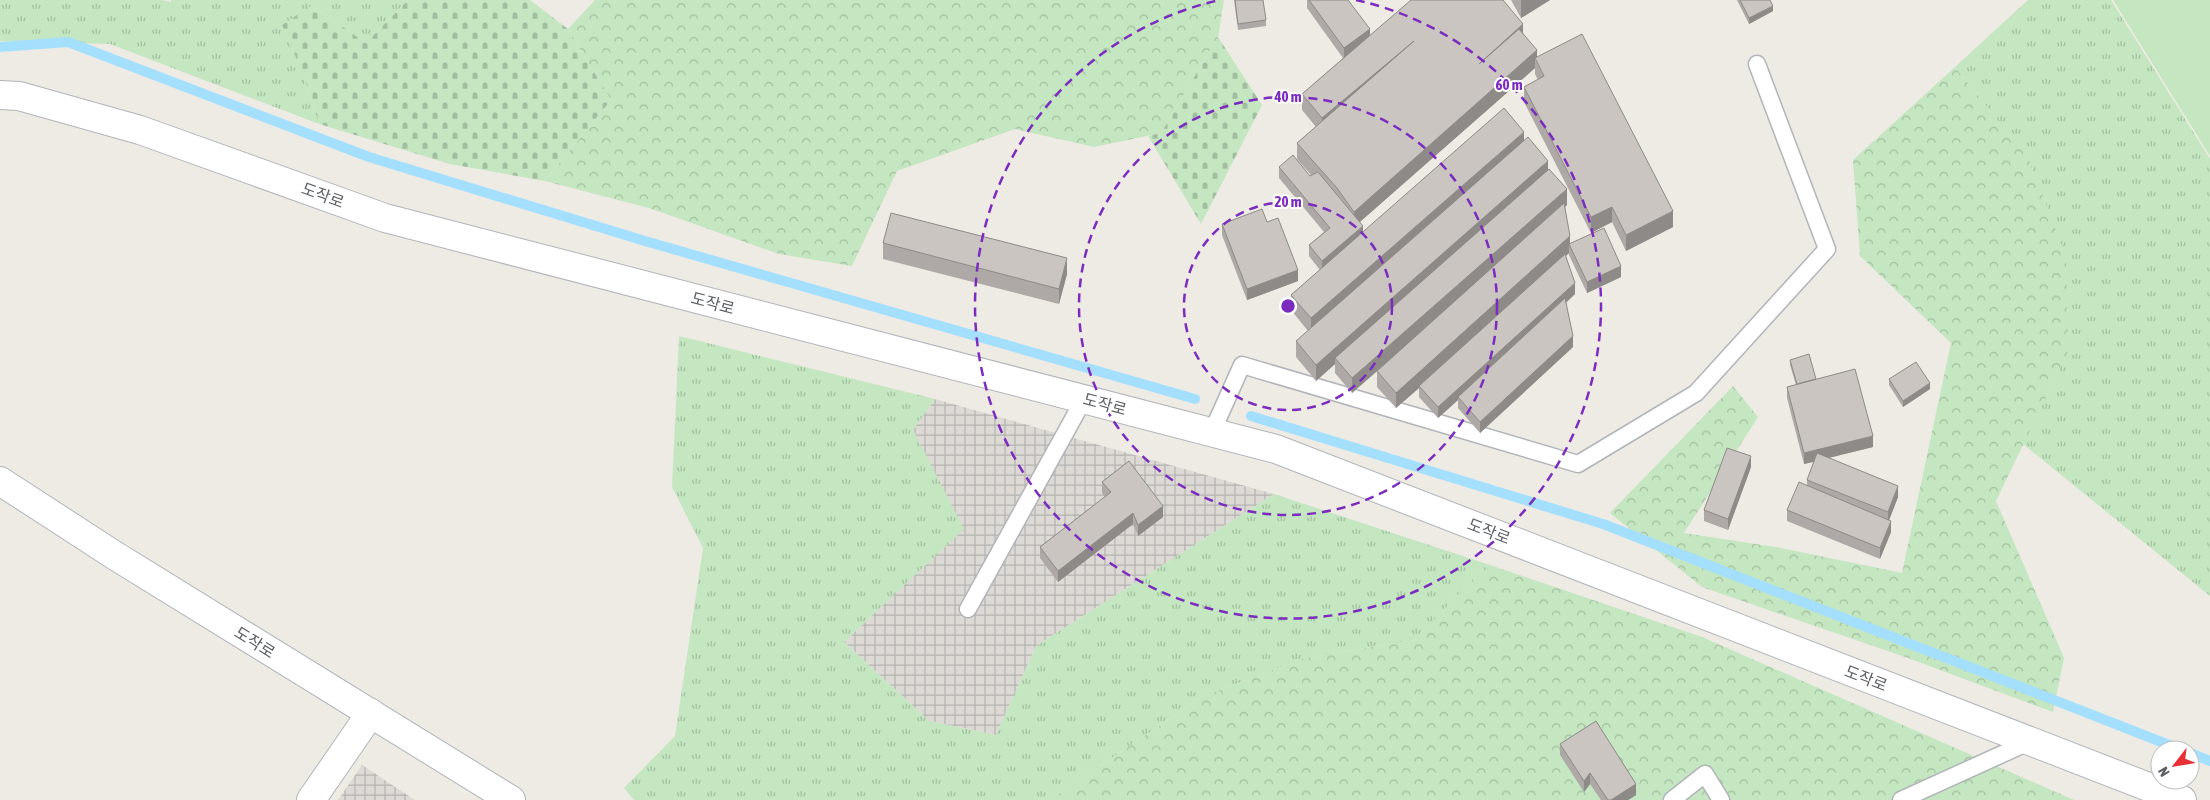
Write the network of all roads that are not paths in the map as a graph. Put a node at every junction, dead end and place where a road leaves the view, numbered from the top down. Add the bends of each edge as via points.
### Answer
1 (1757, 64) dead end
2 (0, 95) edge
3 (1084, 399) junction
4 (1212, 432) junction
5 (0, 481) edge
6 (968, 609) dead end
7 (371, 713) junction
8 (2030, 741) junction
9 (311, 800) edge
10 (511, 800) edge
11 (1672, 800) edge
12 (1721, 800) edge
13 (1902, 800) edge
14 (2182, 800) edge

1 - 4 lane via 1827,249 1696,392 1578,464 1242,365
2 - 3 street, 도작로 via 19,96 140,130 385,218
3 - 4 street, 도작로
3 - 6 lane
4 - 8 street, 도작로 via 1276,449
5 - 7 street, 도작로
7 - 9 street
7 - 10 street, 도작로
8 - 13 lane
8 - 14 street, 도작로
11 - 12 lane via 1705,774

